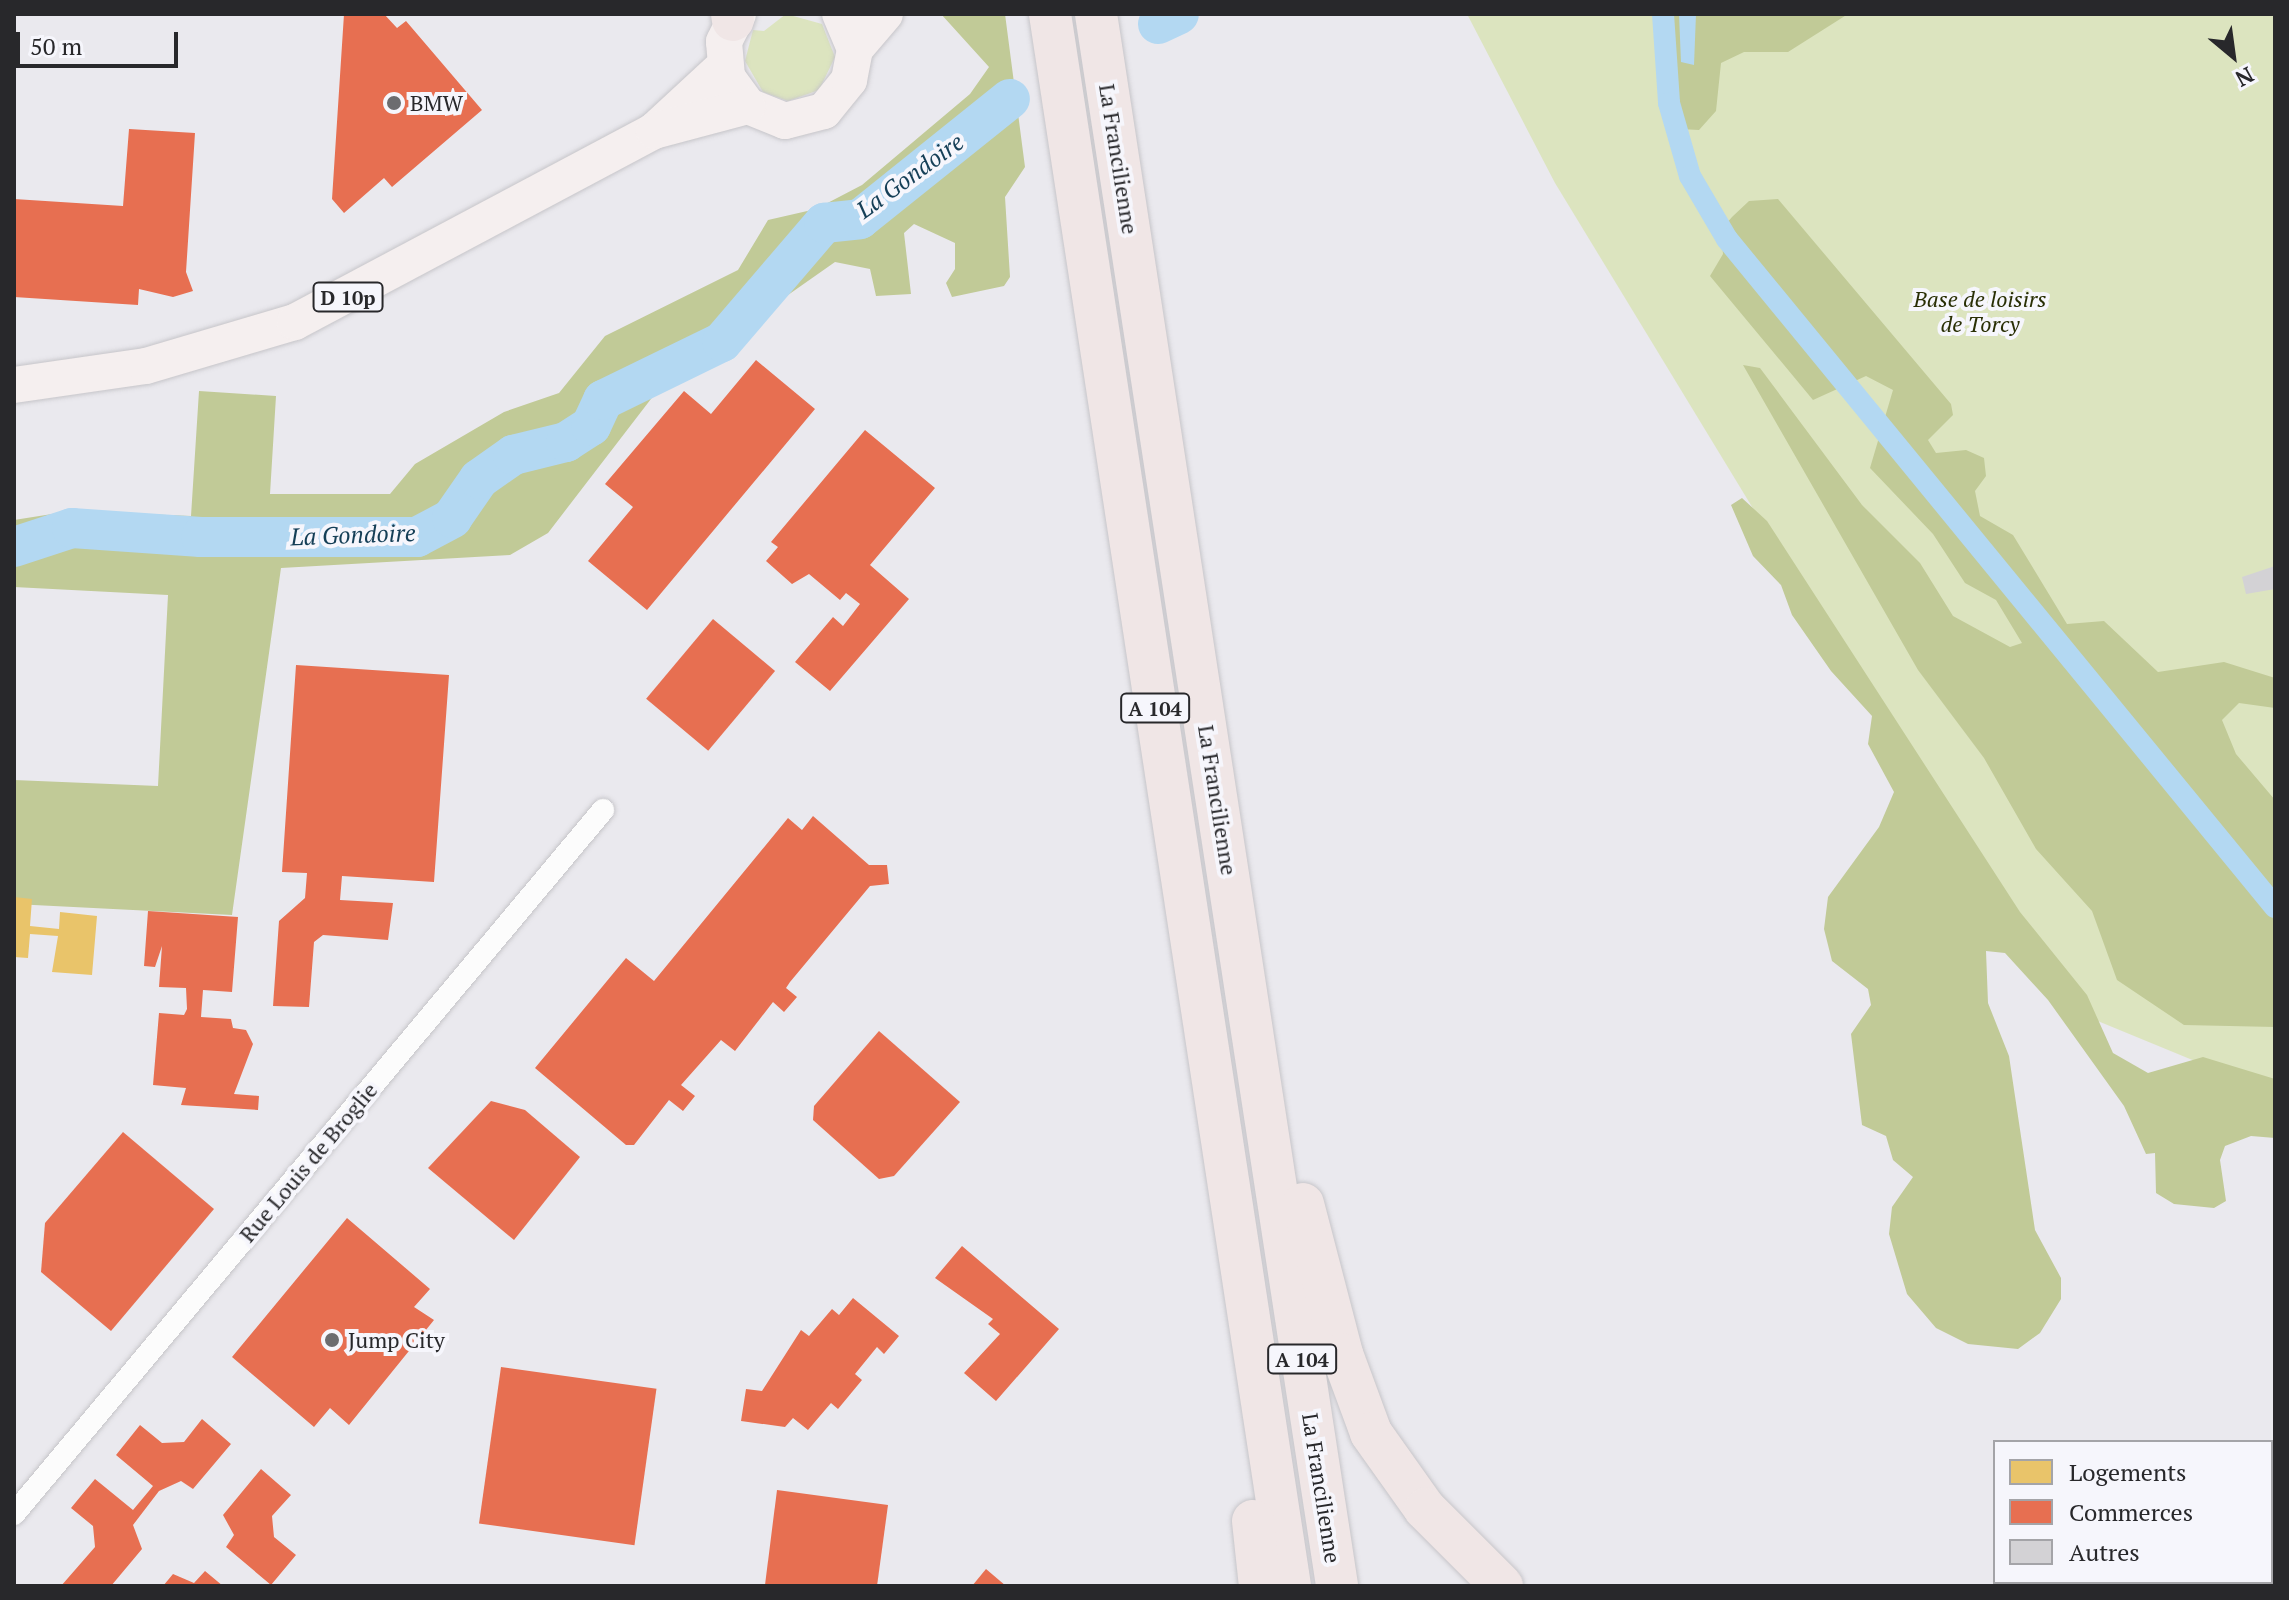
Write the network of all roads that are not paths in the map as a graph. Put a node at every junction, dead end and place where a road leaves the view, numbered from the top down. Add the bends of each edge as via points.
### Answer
1 (840, 14) edge
2 (885, 14) edge
3 (1050, 14) edge
4 (1096, 14) edge
5 (734, 16) edge
6 (855, 49) junction
7 (724, 66) junction
8 (748, 106) junction
9 (654, 131) junction
10 (14, 385) edge
11 (603, 810) dead end
12 (1269, 1132) junction
13 (1260, 1401) junction
14 (14, 1514) edge
15 (1260, 1586) edge
16 (1290, 1586) edge
17 (1337, 1586) edge
18 (1502, 1586) edge

1 - 6 main road
2 - 6 main road
3 - 13 highway, La Francilienne / A 104
4 - 12 highway, La Francilienne / A 104
5 - 7 main road
6 - 8 main road via 849,80 824,111 785,121
7 - 8 main road
7 - 9 main road, D 10p
8 - 9 main road, D 10p
9 - 10 main road, D 10p via 295,322 146,366
11 - 14 street, Rue Louis de Broglie
12 - 17 highway, La Francilienne / A 104
12 - 18 highway via 1293,1167 1342,1354 1371,1433 1425,1509
13 - 15 highway via 1246,1462
13 - 16 highway, La Francilienne / A 104

